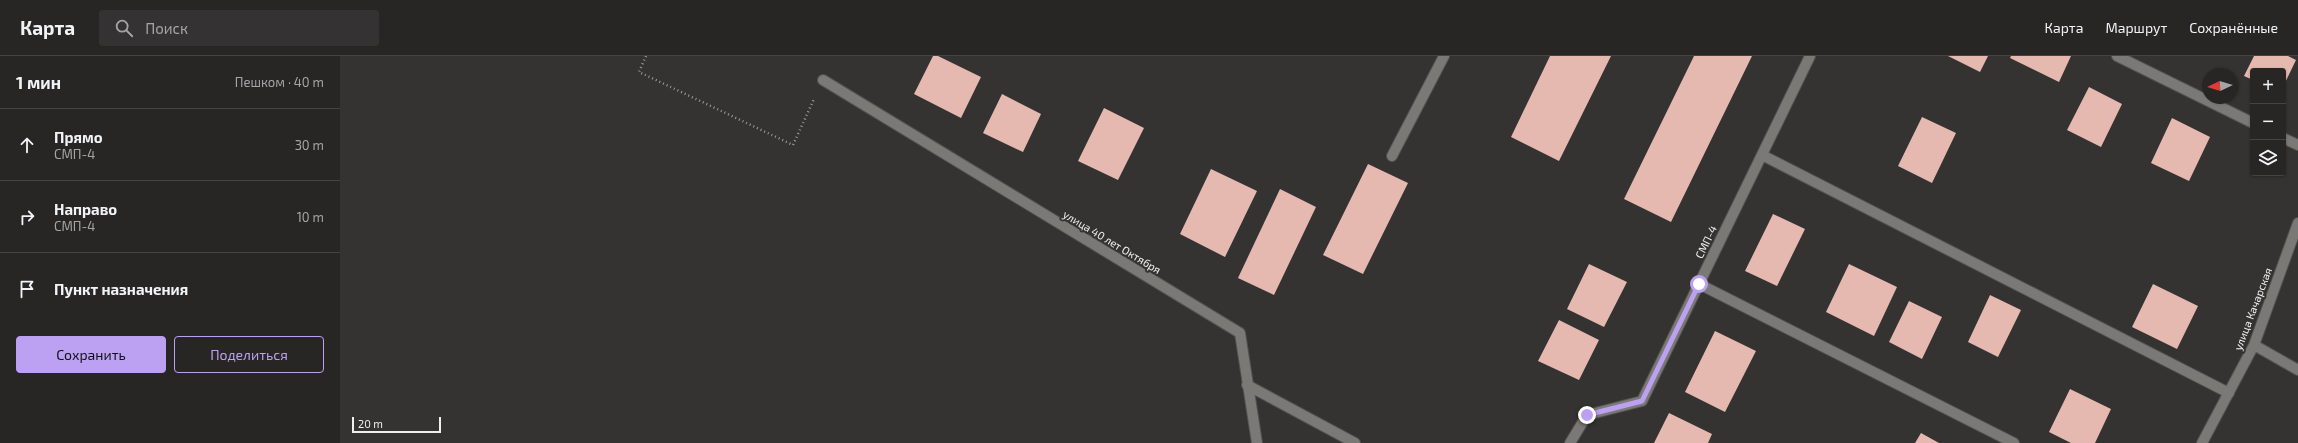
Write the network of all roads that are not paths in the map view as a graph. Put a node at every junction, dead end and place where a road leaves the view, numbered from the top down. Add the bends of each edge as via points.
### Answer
1 (1444, 56) edge
2 (1810, 56) edge
3 (2117, 56) edge
4 (823, 80) road end
5 (2250, 122) edge
6 (2286, 139) edge
7 (2298, 145) edge
8 (1762, 154) junction
9 (1392, 156) dead end
10 (2298, 223) edge
11 (1699, 284) junction
12 (2254, 345) junction
13 (2298, 370) edge
14 (1247, 385) junction
15 (2229, 393) junction
16 (1256, 443) edge
17 (1355, 443) edge
18 (1570, 443) edge
19 (2014, 443) edge
20 (2202, 443) edge

1 - 9 street
2 - 8 street, СМП-4
3 - 5 street
4 - 14 street, улица 40 лет Октября via 1240,333
6 - 7 street
8 - 11 street, СМП-4
8 - 15 street
10 - 12 street, улица Качарская
11 - 18 street, СМП-4 via 1642,401 1587,415
11 - 19 street
12 - 13 street
12 - 15 street, улица Качарская
14 - 16 street
14 - 17 street
15 - 20 street, улица Качарская

